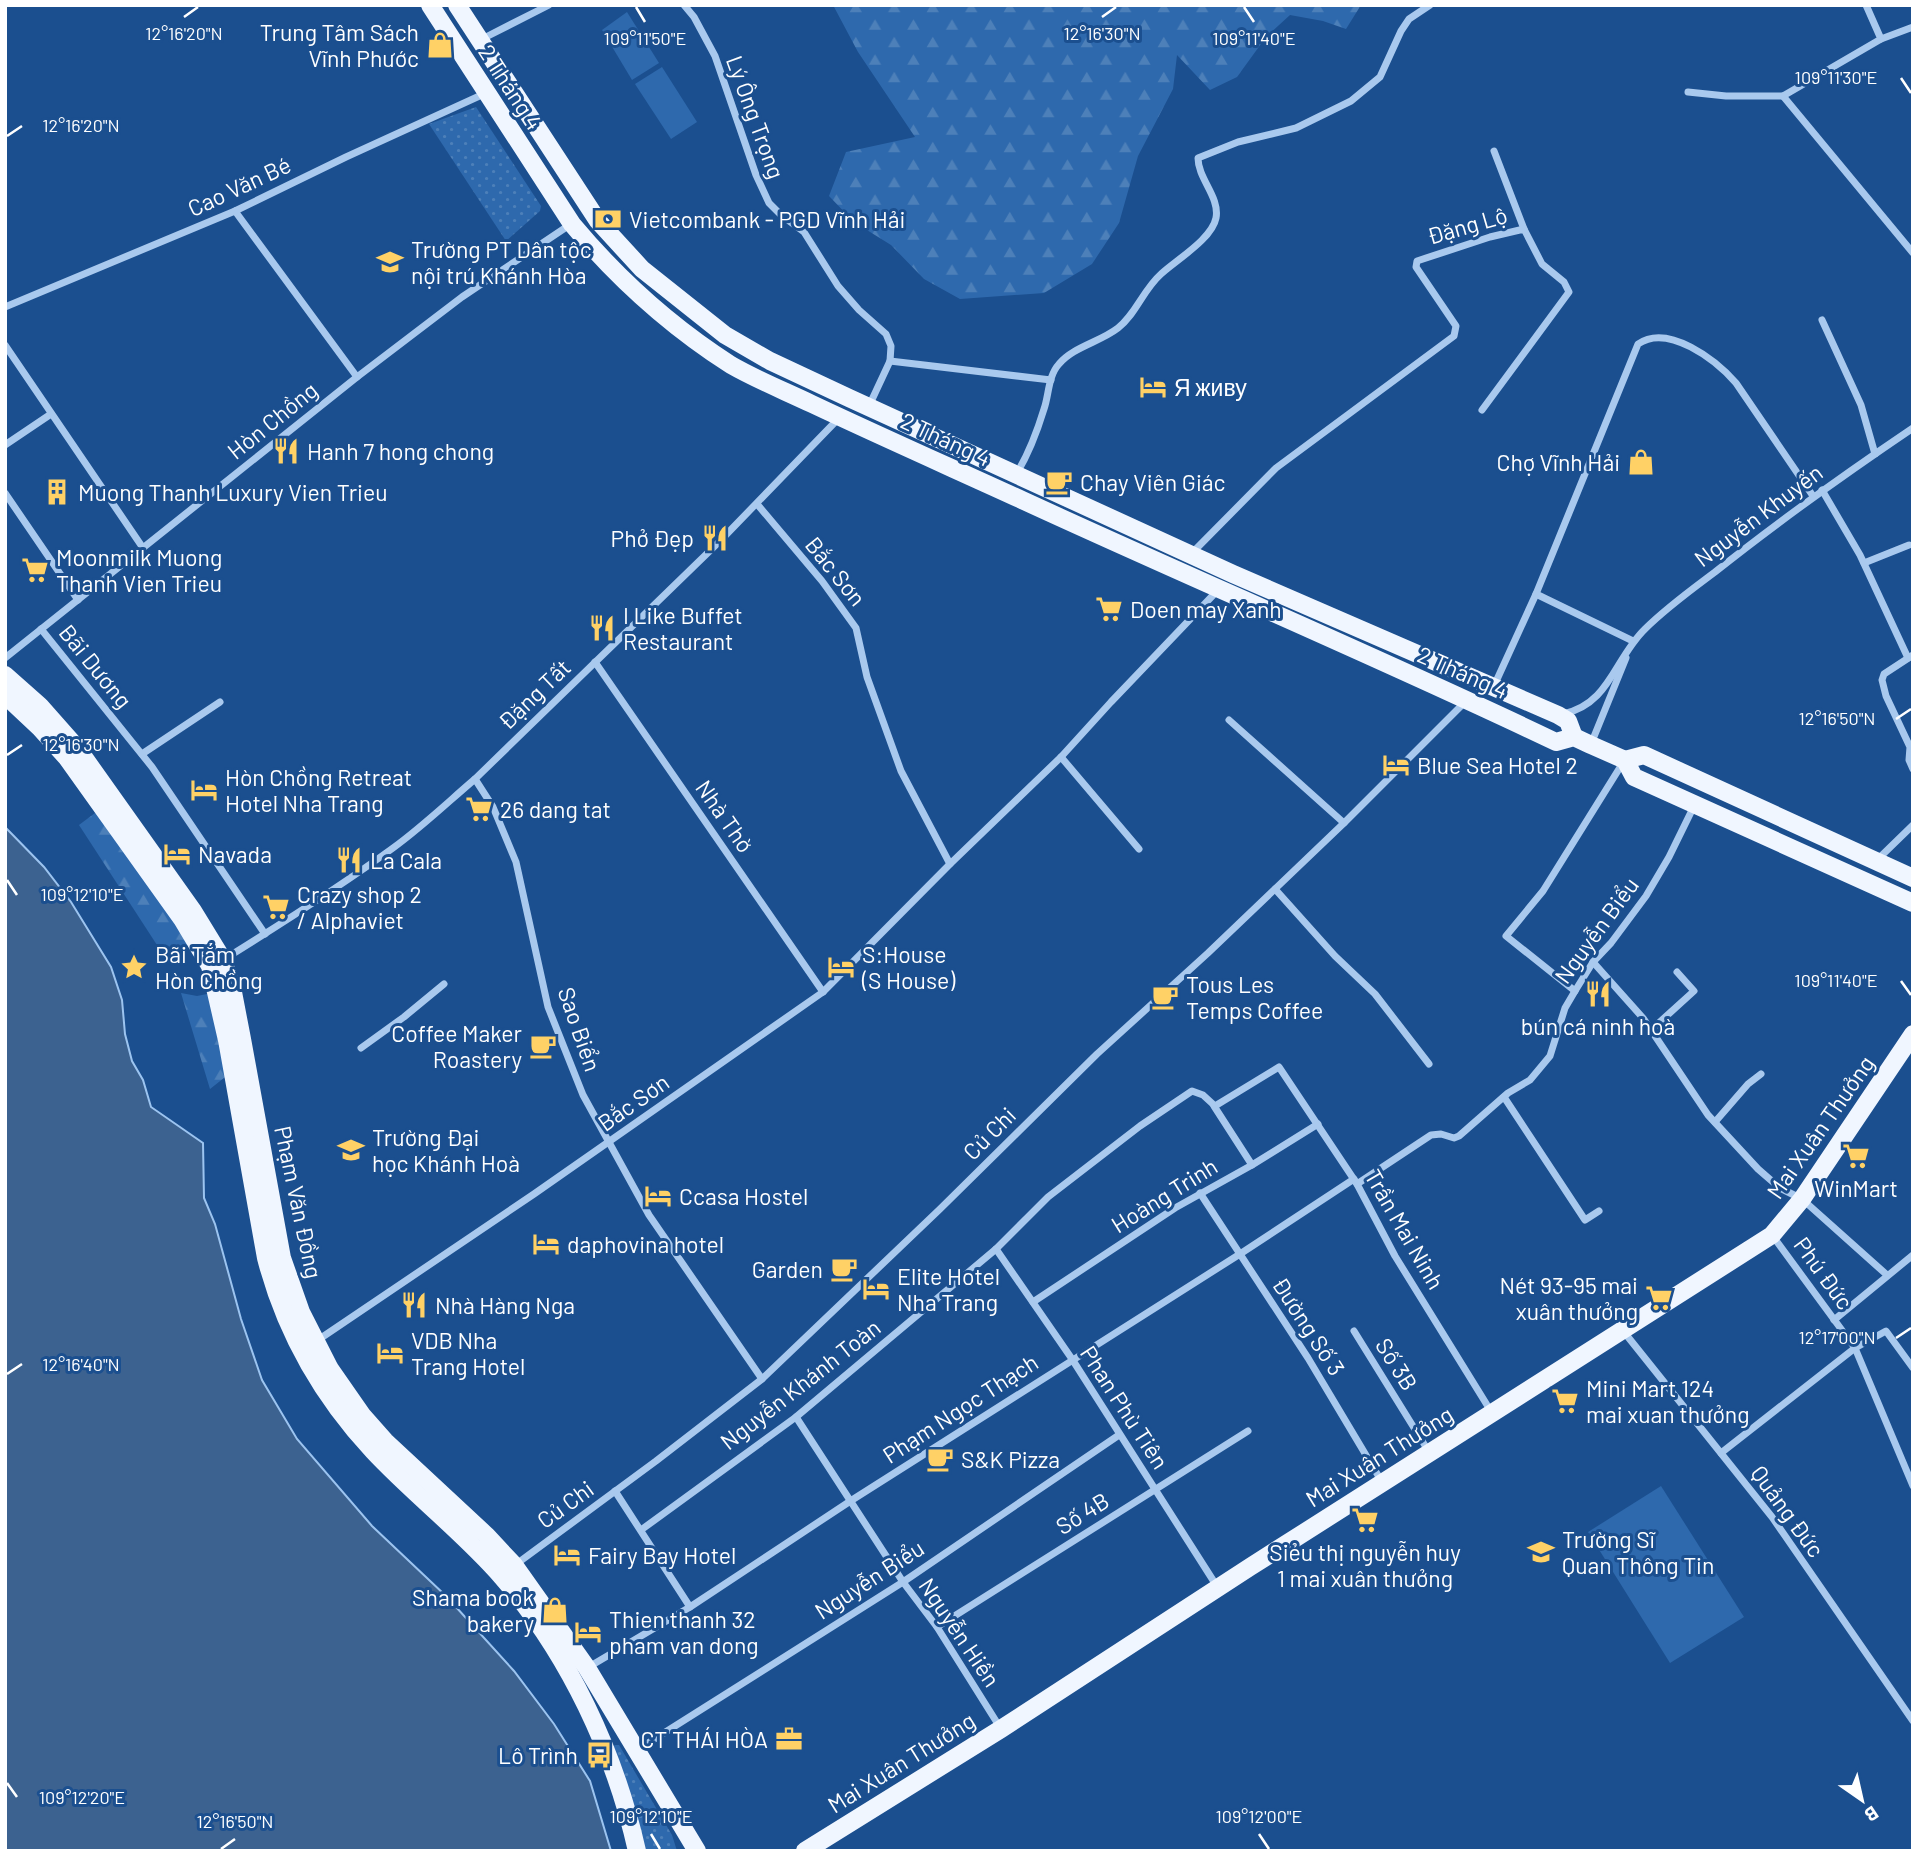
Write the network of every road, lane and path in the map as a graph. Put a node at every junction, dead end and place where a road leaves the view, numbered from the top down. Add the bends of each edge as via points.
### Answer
1 (430, 5) edge
2 (457, 5) edge
3 (549, 5) edge
4 (684, 5) edge
5 (1430, 5) edge
6 (1866, 5) edge
7 (1913, 27) edge
8 (1881, 39) junction
9 (480, 40) junction
10 (1688, 92) dead end
11 (486, 93) junction
12 (1783, 96) junction
13 (1494, 151) dead end
14 (235, 211) junction
15 (598, 220) junction
16 (572, 224) junction
17 (1524, 229) junction
18 (1913, 253) edge
19 (5, 307) edge
20 (1822, 320) dead end
21 (5, 345) edge
22 (890, 361) junction
23 (356, 377) junction
24 (1051, 380) junction
25 (849, 398) junction
26 (869, 406) junction
27 (1482, 410) dead end
28 (51, 414) junction
29 (840, 417) junction
30 (1913, 428) edge
31 (5, 445) edge
32 (1875, 454) junction
33 (1017, 474) junction
34 (1822, 490) junction
35 (5, 494) edge
36 (1813, 496) junction
37 (757, 504) junction
38 (1909, 545) dead end
39 (143, 548) junction
40 (1192, 554) junction
41 (1864, 563) junction
42 (1233, 574) junction
43 (1218, 590) junction
44 (1536, 594) junction
45 (78, 600) junction
46 (41, 629) junction
47 (1633, 641) junction
48 (1910, 657) edge
49 (5, 658) edge
50 (595, 662) junction
51 (5, 675) edge
52 (1494, 687) junction
53 (5, 695) edge
54 (1467, 700) junction
55 (220, 702) dead end
56 (1558, 715) junction
57 (1229, 720) dead end
58 (1583, 741) junction
59 (1912, 747) edge
60 (142, 754) junction
61 (1061, 757) junction
62 (1625, 761) junction
63 (1913, 769) edge
64 (475, 779) junction
65 (1695, 803) junction
66 (1344, 823) junction
67 (1913, 825) edge
68 (1139, 849) dead end
69 (1876, 861) junction
70 (950, 864) junction
71 (1913, 878) edge
72 (1275, 889) junction
73 (1913, 902) edge
74 (265, 934) junction
75 (1593, 962) junction
76 (216, 963) junction
77 (1677, 972) dead end
78 (444, 984) dead end
79 (1575, 991) junction
80 (823, 992) junction
81 (1651, 1030) junction
82 (1913, 1034) edge
83 (361, 1048) dead end
84 (1429, 1065) dead end
85 (1761, 1074) dead end
86 (1504, 1097) junction
87 (1214, 1106) junction
88 (1715, 1122) junction
89 (1318, 1124) junction
90 (610, 1141) junction
91 (1252, 1165) junction
92 (1356, 1182) junction
93 (1200, 1193) junction
94 (1802, 1199) junction
95 (1600, 1211) dead end
96 (1772, 1235) junction
97 (996, 1249) junction
98 (1240, 1254) junction
99 (1913, 1255) edge
100 (1888, 1275) junction
101 (1033, 1301) junction
102 (1834, 1320) junction
103 (1354, 1331) dead end
104 (1623, 1331) junction
105 (308, 1347) junction
106 (1855, 1348) junction
107 (1072, 1359) junction
108 (1913, 1367) edge
109 (762, 1380) junction
110 (1493, 1413) junction
111 (796, 1417) junction
112 (1248, 1431) dead end
113 (1119, 1434) junction
114 (1429, 1453) junction
115 (1721, 1453) junction
116 (1382, 1482) junction
117 (1913, 1486) edge
118 (1156, 1490) junction
119 (615, 1491) junction
120 (852, 1500) junction
121 (640, 1530) junction
122 (508, 1571) junction
123 (903, 1581) junction
124 (1219, 1588) junction
125 (690, 1607) junction
126 (937, 1627) junction
127 (587, 1668) junction
128 (1913, 1721) edge
129 (1001, 1729) junction
130 (636, 1750) junction
131 (637, 1851) edge
132 (697, 1851) edge
133 (805, 1851) edge

1 - 11 main road, 2 Tháng 4
2 - 9 main road, 2 Tháng 4
3 - 9 street
4 - 22 street, Lý Ông Trọng via 715,56 764,194 781,215 804,232 838,286 886,334
5 - 24 street via 1409,19 1380,77 1351,102 1296,128 1238,142 1198,158 1216,206 1211,229 1158,276 1122,324 1069,355 1057,365
6 - 8 street
7 - 8 street
8 - 12 street
9 - 15 main road, 2 Tháng 4
10 - 12 street
11 - 14 street, Cao Văn Bé
11 - 16 main road, 2 Tháng 4
12 - 18 street
13 - 17 street
14 - 19 street, Cao Văn Bé
14 - 23 street
15 - 16 main road
15 - 25 main road, 2 Tháng 4 via 642,270 725,335
16 - 23 street, Hòn Chồng via 462,297
16 - 29 main road, 2 Tháng 4 via 663,316 733,366
17 - 27 street, Đặng Lộ via 1542,264 1569,292
17 - 40 street, Đặng Lộ via 1417,261 1416,267 1456,326 1454,336 1276,468
20 - 32 street via 1861,405
21 - 28 street
22 - 24 street
22 - 26 street
23 - 39 street, Hòn Chồng
24 - 33 street via 1039,425
25 - 26 main road, 2 Tháng 4
25 - 29 main road
26 - 33 main road, 2 Tháng 4
28 - 31 street
28 - 39 street
29 - 37 street, Đặng Tất
29 - 43 main road, 2 Tháng 4
30 - 32 street, Nguyễn Khuyến
32 - 34 street, Nguyễn Khuyến
33 - 40 main road, 2 Tháng 4
34 - 36 street, Nguyễn Khuyến
34 - 41 street
35 - 45 street
36 - 44 street via 1721,366 1663,337 1646,339 1638,344
36 - 47 street, Nguyễn Khuyến
37 - 50 street, Đặng Tất
37 - 70 street, Bắc Sơn via 856,628 867,677 901,771
38 - 41 street
39 - 45 street, Hòn Chồng
40 - 42 main road, 2 Tháng 4
41 - 48 street
42 - 43 main road
42 - 52 main road, 2 Tháng 4
43 - 54 main road, 2 Tháng 4
43 - 61 street, Bắc Sơn
44 - 47 street
44 - 52 street
45 - 46 street, Hòn Chồng
46 - 49 street, Hòn Chồng
46 - 60 street, Bãi Dương
47 - 56 street, Nguyễn Khuyến via 1594,700 1577,711
47 - 58 street, Nguyễn Khuyến
48 - 59 street via 1882,680
50 - 64 street, Đặng Tất
50 - 80 street, Nhà Thờ
51 - 76 main road, Phạm Văn Đồng via 78,749 193,911
52 - 56 main road, 2 Tháng 4
53 - 76 main road, Phạm Văn Đồng via 67,758
54 - 58 main road, 2 Tháng 4 via 1556,742
54 - 66 street, Củ Chi
55 - 60 street
56 - 58 main road, 2 Tháng 4
57 - 66 street
58 - 62 main road, 2 Tháng 4
59 - 63 street via 1909,760
60 - 74 street, Bãi Dương
61 - 68 street
61 - 70 street, Bắc Sơn
62 - 65 main road, 2 Tháng 4 via 1634,777
62 - 69 main road, 2 Tháng 4 via 1644,755
62 - 79 street via 1543,891 1506,936
64 - 74 street, Đặng Tất via 393,848
64 - 90 street, Sao Biển via 493,807 516,862 556,1032 583,1095
65 - 73 main road, 2 Tháng 4
65 - 75 street, Nguyễn Biểu via 1653,885
66 - 72 street, Củ Chi
67 - 69 street
69 - 71 main road, 2 Tháng 4
70 - 80 street, Bắc Sơn
72 - 84 street via 1375,994
72 - 109 street, Củ Chi via 1097,1054
74 - 76 street, Đặng Tất
75 - 79 street, Nguyễn Biểu
75 - 81 street
76 - 105 main road, Phạm Văn Đồng via 232,987 282,1258
77 - 81 street via 1694,991
78 - 83 street
79 - 86 street, Nguyễn Biểu via 1550,1056 1530,1080
80 - 90 street, Bắc Sơn
81 - 88 street
82 - 94 main road, Mai Xuân Thưởng
85 - 88 street
86 - 92 street, Nguyễn Biểu via 1459,1136 1431,1135
86 - 95 street via 1585,1220
87 - 89 street, Trần Mai Ninh via 1279,1068
87 - 91 street
87 - 97 street, Nguyễn Khánh Toàn via 1199,1092 1184,1095 1048,1197
88 - 94 street via 1758,1169
89 - 91 street, Hoàng Trinh
89 - 92 street, Trần Mai Ninh
90 - 105 street, Bắc Sơn
90 - 109 street, Sao Biển via 649,1215
91 - 93 street, Hoàng Trinh
92 - 98 street, Phạm Ngọc Thạch
92 - 110 street, Trần Mai Ninh via 1395,1256
93 - 98 street, Đường Số 3
93 - 101 street, Hoàng Trinh
94 - 96 main road, Mai Xuân Thưởng
94 - 100 street
96 - 102 street, Phú Đức
96 - 104 main road, Mai Xuân Thưởng
97 - 101 street, Phan Phù Tiên
97 - 111 street, Nguyễn Khánh Toàn
98 - 107 street, Phạm Ngọc Thạch
98 - 116 street, Đường Số 3
99 - 100 street
100 - 102 street
101 - 107 street, Phan Phù Tiên
102 - 106 street, Phú Đức
103 - 114 street, Số 3B
104 - 110 main road, Mai Xuân Thưởng
104 - 115 street, Quảng Đức
105 - 122 main road, Phạm Văn Đồng via 385,1441 486,1535
106 - 108 street via 1886,1331
106 - 115 street
106 - 117 street, Phú Đức
107 - 113 street, Phan Phù Tiên
107 - 120 street, Phạm Ngọc Thạch
109 - 119 street, Củ Chi
110 - 114 main road, Mai Xuân Thưởng
111 - 120 street, Nguyễn Hiền
111 - 121 street, Nguyễn Khánh Toàn
112 - 118 street, Số 4B
113 - 118 street, Phan Phù Tiên
113 - 123 street, Nguyễn Biểu
114 - 116 main road, Mai Xuân Thưởng
115 - 128 street, Quảng Đức via 1772,1517
116 - 124 main road, Mai Xuân Thưởng
118 - 124 street, Phan Phù Tiên
118 - 126 street, Số 4B
119 - 121 street
119 - 122 street, Củ Chi
120 - 123 street, Nguyễn Hiền
120 - 125 street, Phạm Ngọc Thạch
121 - 125 street
122 - 127 main road, Phạm Văn Đồng
122 - 131 main road, Phạm Văn Đồng via 585,1706 616,1775
123 - 126 street, Nguyễn Hiền
123 - 130 street, Nguyễn Biểu
124 - 129 main road, Mai Xuân Thưởng
125 - 127 street, Phạm Ngọc Thạch
126 - 129 street, Nguyễn Hiền
127 - 130 main road, Phạm Văn Đồng
129 - 133 main road, Mai Xuân Thưởng
130 - 132 main road, Phạm Văn Đồng

